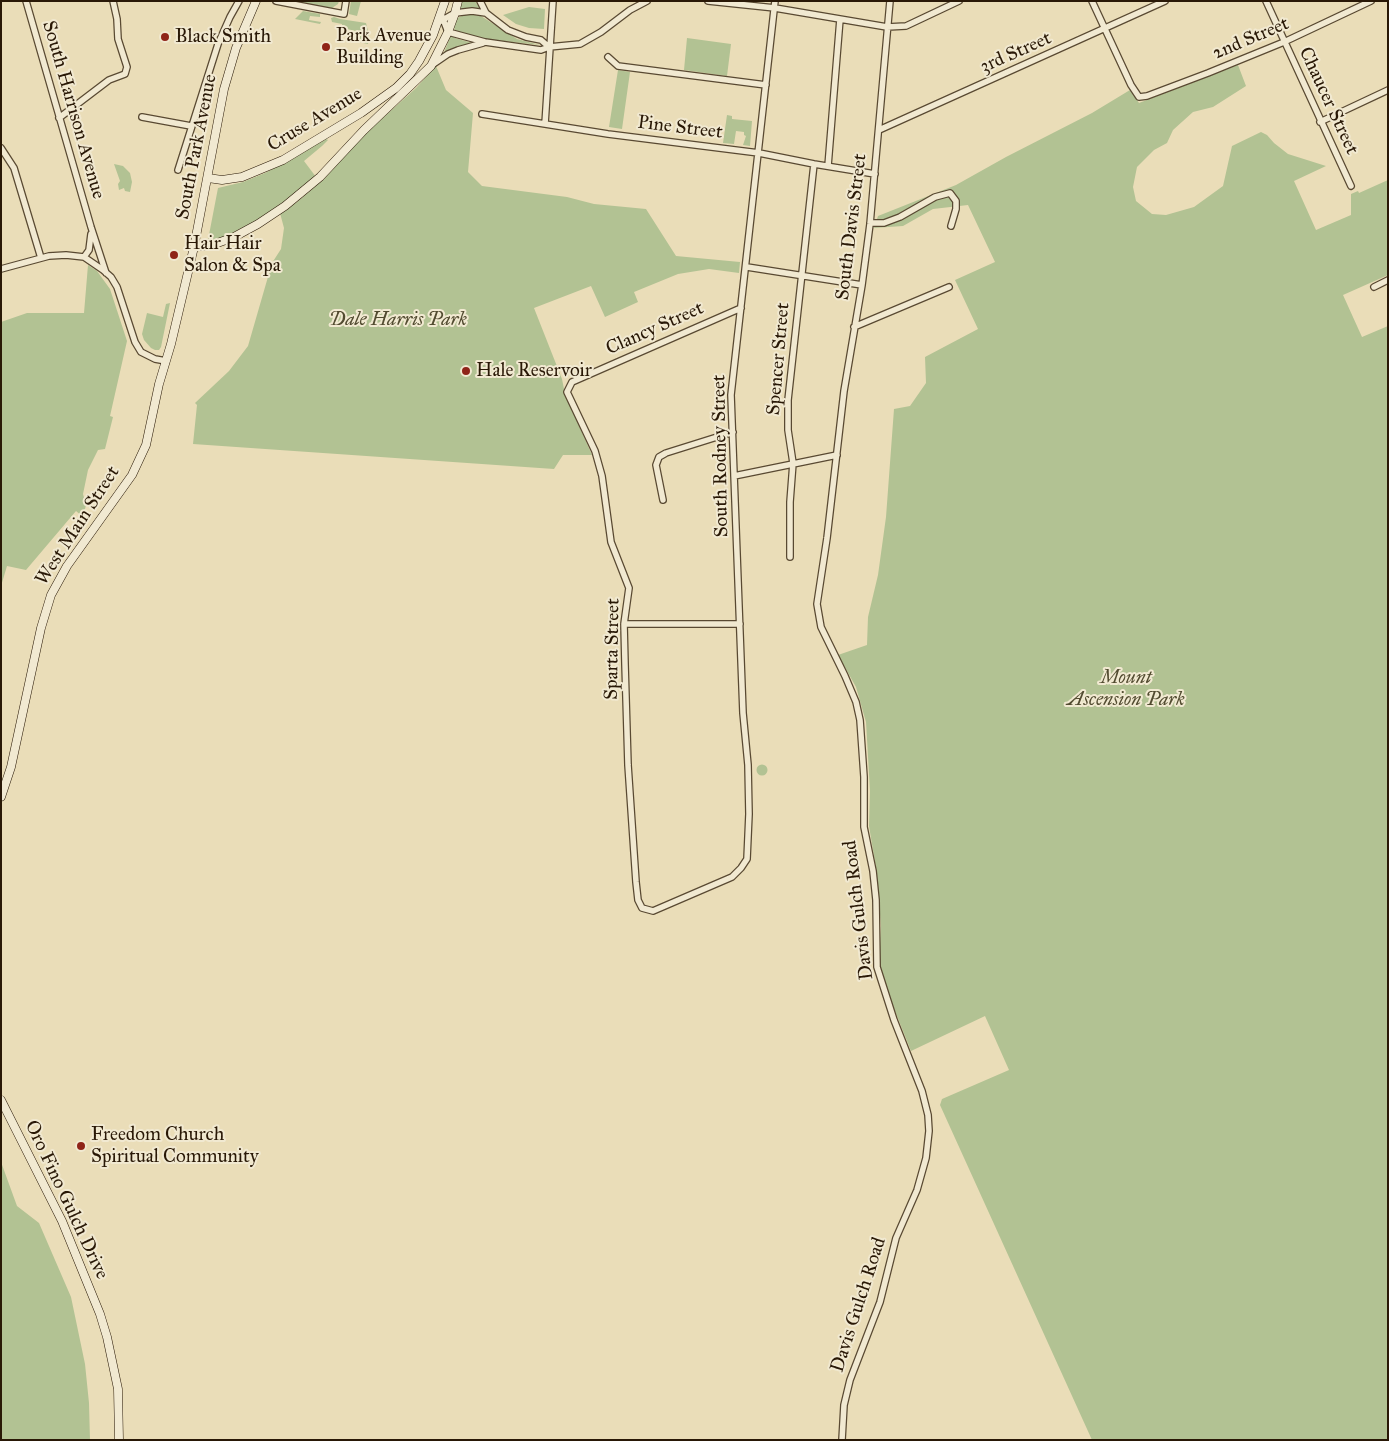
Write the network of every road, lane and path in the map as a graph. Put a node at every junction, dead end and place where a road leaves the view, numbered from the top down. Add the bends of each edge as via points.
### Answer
1 (26, 1) edge
2 (112, 1) edge
3 (239, 1) edge
4 (256, 1) edge
5 (276, 1) edge
6 (346, 1) edge
7 (445, 1) edge
8 (458, 1) edge
9 (480, 1) edge
10 (554, 1) edge
11 (647, 1) edge
12 (708, 1) edge
13 (890, 1) edge
14 (959, 1) edge
15 (1092, 1) edge
16 (1164, 1) edge
17 (1266, 1) edge
18 (1371, 1) edge
19 (775, 4) edge
20 (455, 13) junction
21 (486, 13) junction
22 (441, 19) junction
23 (840, 19) junction
24 (888, 27) junction
25 (1105, 29) junction
26 (448, 32) junction
27 (485, 42) junction
28 (1284, 42) junction
29 (549, 47) junction
30 (608, 57) dead end
31 (430, 66) junction
32 (766, 85) junction
33 (1388, 90) edge
34 (482, 114) dead end
35 (142, 117) dead end
36 (59, 118) junction
37 (1320, 122) junction
38 (545, 124) junction
39 (191, 126) junction
40 (879, 130) junction
41 (1, 148) edge
42 (759, 154) junction
43 (814, 164) junction
44 (828, 166) junction
45 (178, 170) dead end
46 (875, 174) junction
47 (208, 178) junction
48 (1351, 186) dead end
49 (870, 223) junction
50 (951, 226) dead end
51 (91, 227) junction
52 (194, 247) junction
53 (84, 257) junction
54 (41, 258) junction
55 (746, 267) junction
56 (1, 269) edge
57 (106, 273) junction
58 (802, 275) junction
59 (1388, 280) edge
60 (862, 285) junction
61 (949, 287) dead end
62 (1374, 287) dead end
63 (741, 308) junction
64 (854, 327) junction
65 (166, 361) junction
66 (571, 400) joint
67 (733, 432) junction
68 (837, 456) junction
69 (793, 463) junction
70 (734, 476) junction
71 (663, 500) dead end
72 (790, 557) dead end
73 (624, 624) junction
74 (740, 624) junction
75 (1, 797) edge
76 (732, 877) joint
77 (1, 1100) edge
78 (119, 1440) edge
79 (842, 1440) edge

1 - 36 street, South Harrison Avenue
2 - 36 street via 118,39 127,67 125,74 109,80
3 - 39 street via 218,44
4 - 47 street, South Park Avenue via 231,62
5 - 6 street via 344,14
7 - 22 street, Cruse Avenue
8 - 20 street, Cruse Avenue
9 - 21 street
10 - 29 street
11 - 29 street via 580,44
12 - 19 street
13 - 24 street, South Davis Street
14 - 24 street via 906,26
15 - 25 street
16 - 25 street, 3rd Street
17 - 28 street, Chaucer Street
18 - 28 street, 2nd Street
19 - 23 street
19 - 32 street, South Rodney Street
20 - 21 street
20 - 22 street
20 - 26 street, Cruse Avenue
21 - 29 street via 508,30 540,40
22 - 26 street
22 - 47 street, Cruse Avenue via 410,74 362,113 283,160 242,177
23 - 24 street
23 - 44 street
24 - 40 street, South Davis Street
25 - 28 street, 2nd Street via 1139,97
25 - 40 street, 3rd Street
26 - 27 street
26 - 31 street, Cruse Avenue
27 - 29 street via 541,50
27 - 31 street via 448,54
28 - 37 street, Chaucer Street
29 - 38 street
30 - 32 street via 618,66
31 - 52 street, Cruse Avenue via 320,177 285,206 234,237
32 - 42 street, South Rodney Street
33 - 37 street
34 - 38 street, Pine Street
35 - 39 street
36 - 51 street, South Harrison Avenue
37 - 48 street, Chaucer Street
38 - 42 street, Pine Street
39 - 45 street
40 - 46 street, South Davis Street
41 - 54 street via 14,168
42 - 43 street, Pine Street
42 - 55 street, South Rodney Street
43 - 44 street, Pine Street
43 - 58 street, Spencer Street
44 - 46 street, Pine Street
46 - 49 street, South Davis Street
47 - 52 street, South Park Avenue
49 - 50 street via 884,223 935,197 950,193 956,201
49 - 60 street, South Davis Street
51 - 53 street, South Harrison Avenue via 91,244
51 - 57 street, South Harrison Avenue
52 - 65 street, South Park Avenue
53 - 54 street
53 - 57 street
54 - 56 street
55 - 58 street
55 - 63 street, South Rodney Street
57 - 65 street via 117,287 141,352
58 - 60 street
58 - 69 street, Spencer Street via 788,400
59 - 62 street
60 - 64 street, South Davis Street
61 - 64 street
63 - 66 street, Clancy Street via 572,382 567,392
63 - 67 street, South Rodney Street via 731,395
64 - 68 street, South Davis Street
65 - 75 street, West Main Street via 146,445 137,466 67,566 51,595
66 - 73 street, Sparta Street via 595,451 602,476 611,542 629,588
67 - 70 street, South Rodney Street
67 - 71 street via 659,458 656,465
68 - 69 street
68 - 79 street, Davis Gulch Road via 817,611 824,634 853,694 860,720 864,828 876,900 877,967 922,1091 929,1130 926,1158 917,1190 896,1238 880,1302 850,1380 844,1405
69 - 70 street
69 - 72 street, Spencer Street
70 - 74 street, South Rodney Street
73 - 74 street
73 - 76 street, Sparta Street via 638,900 642,908 653,911
74 - 76 street, South Rodney Street via 749,816 747,859
77 - 78 street, Oro Fino Gulch Drive via 62,1221 100,1314 118,1389

